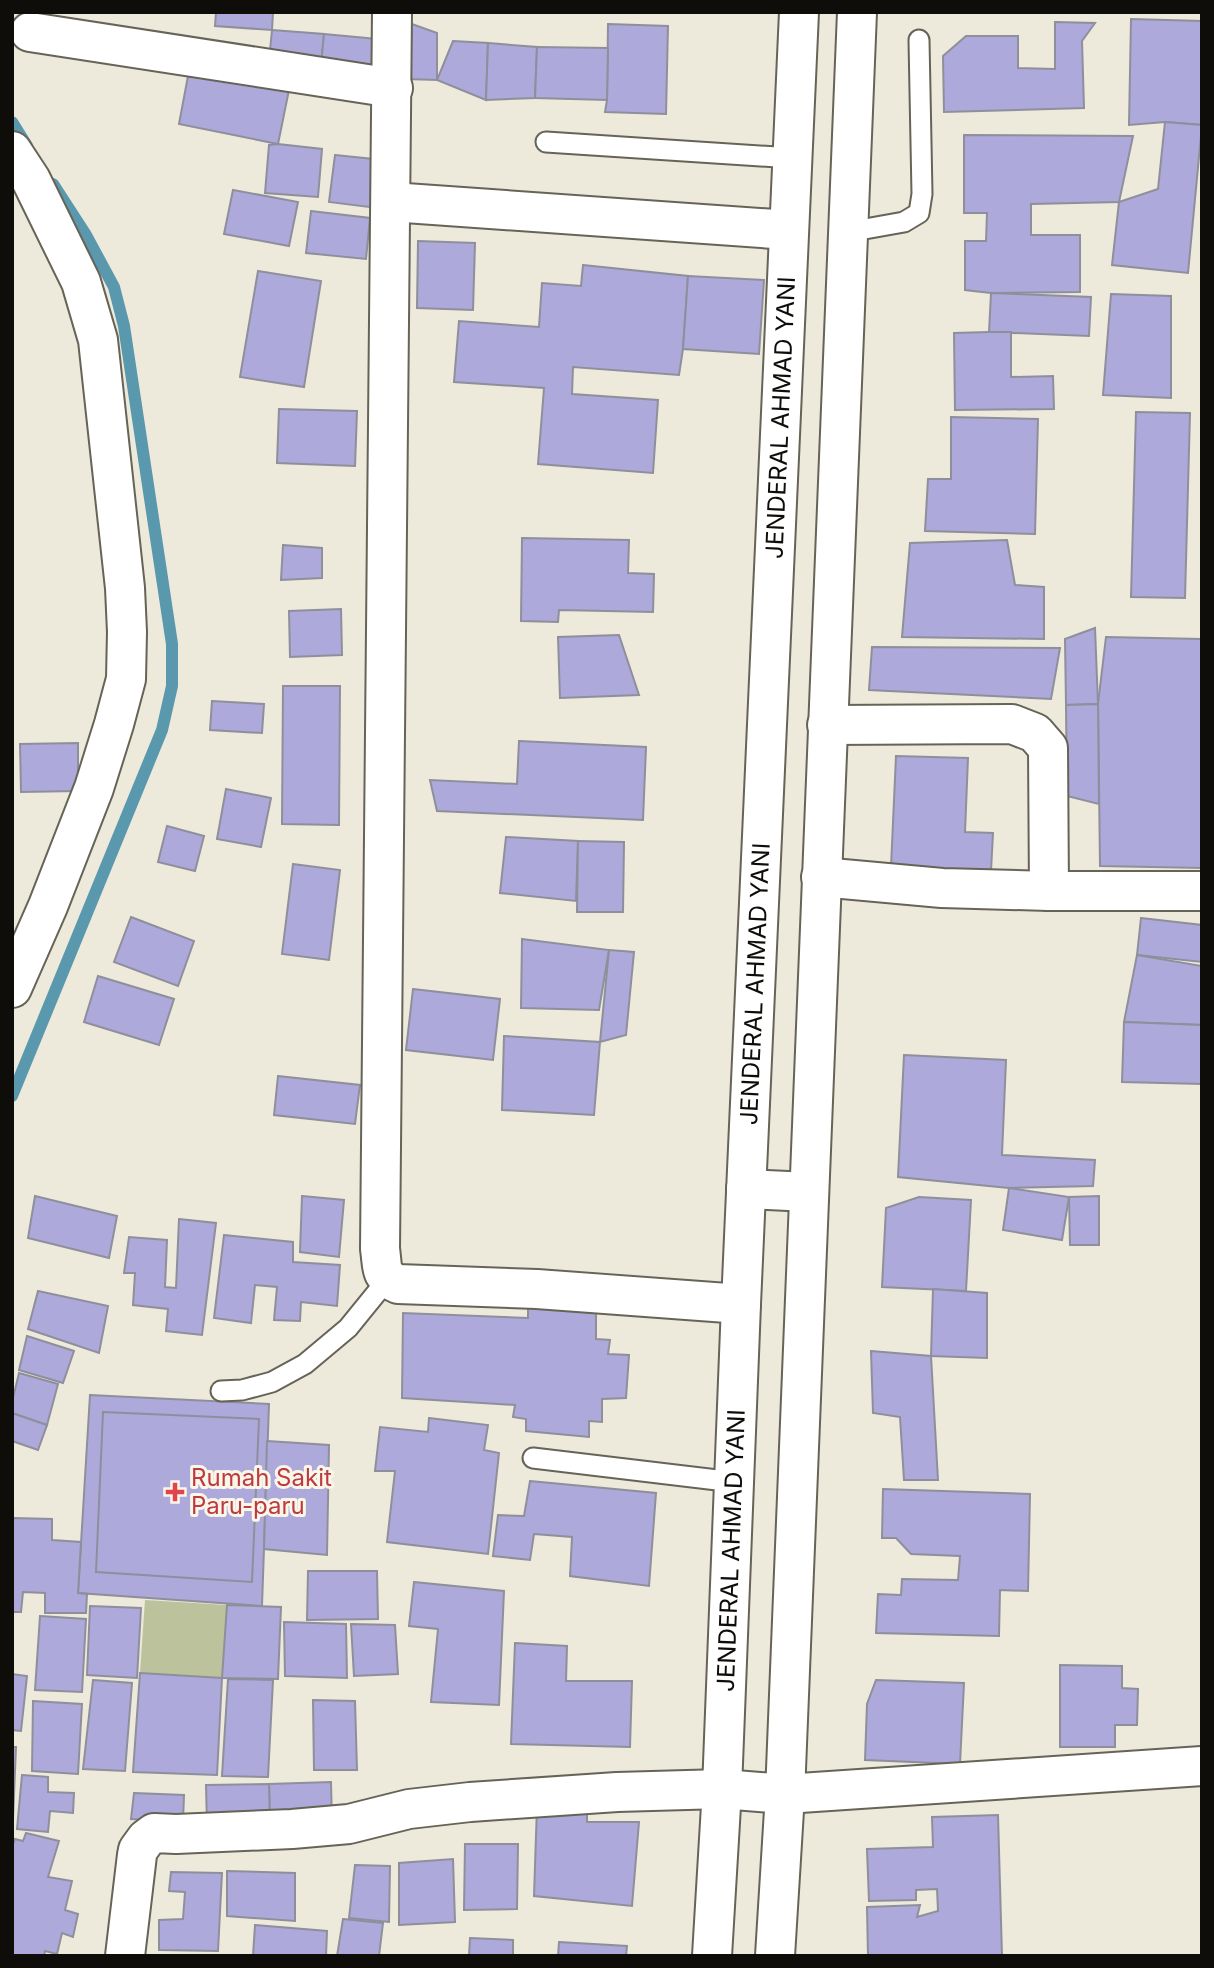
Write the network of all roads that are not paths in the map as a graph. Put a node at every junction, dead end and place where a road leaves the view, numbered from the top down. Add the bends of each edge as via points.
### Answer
1 (393, 12) edge
2 (799, 12) edge
3 (857, 12) edge
4 (30, 32) dead end
5 (919, 40) dead end
6 (393, 88) junction
7 (546, 142) dead end
8 (12, 151) edge
9 (792, 158) junction
10 (391, 202) junction
11 (789, 230) junction
12 (848, 232) junction
13 (771, 642) junction
14 (831, 643) junction
15 (827, 725) junction
16 (821, 877) junction
17 (1049, 891) junction
18 (1202, 891) edge
19 (12, 988) edge
20 (746, 1189) junction
21 (808, 1192) junction
22 (387, 1280) junction
23 (741, 1304) junction
24 (221, 1391) dead end
25 (533, 1458) dead end
26 (734, 1482) junction
27 (1202, 1766) edge
28 (722, 1789) junction
29 (785, 1794) junction
30 (125, 1956) edge
31 (712, 1956) edge
32 (775, 1956) edge

1 - 6 street
2 - 9 street, JENDERAL AHMAD YANI
3 - 12 street
4 - 6 street
5 - 12 lane via 919,214 904,222
6 - 10 street
7 - 9 lane
8 - 19 street via 81,282 98,340 127,632 126,679 94,788
9 - 11 street, JENDERAL AHMAD YANI
10 - 11 street
10 - 22 street via 380,1249
11 - 13 street, JENDERAL AHMAD YANI
12 - 14 street
13 - 14 street
13 - 20 street, JENDERAL AHMAD YANI
14 - 15 street
15 - 16 street
15 - 17 street via 1012,724 1035,733 1048,748
16 - 17 street via 942,888
16 - 21 street
17 - 18 street
20 - 21 street
20 - 23 street, JENDERAL AHMAD YANI
21 - 29 street
22 - 23 street
22 - 24 lane via 348,1328 305,1364 272,1382
23 - 26 street, JENDERAL AHMAD YANI
25 - 26 lane
26 - 28 street, JENDERAL AHMAD YANI
27 - 29 street
28 - 29 street
28 - 30 street via 470,1802 409,1809 349,1824 292,1829 154,1833 137,1855
28 - 31 street, JENDERAL AHMAD YANI
29 - 32 street

